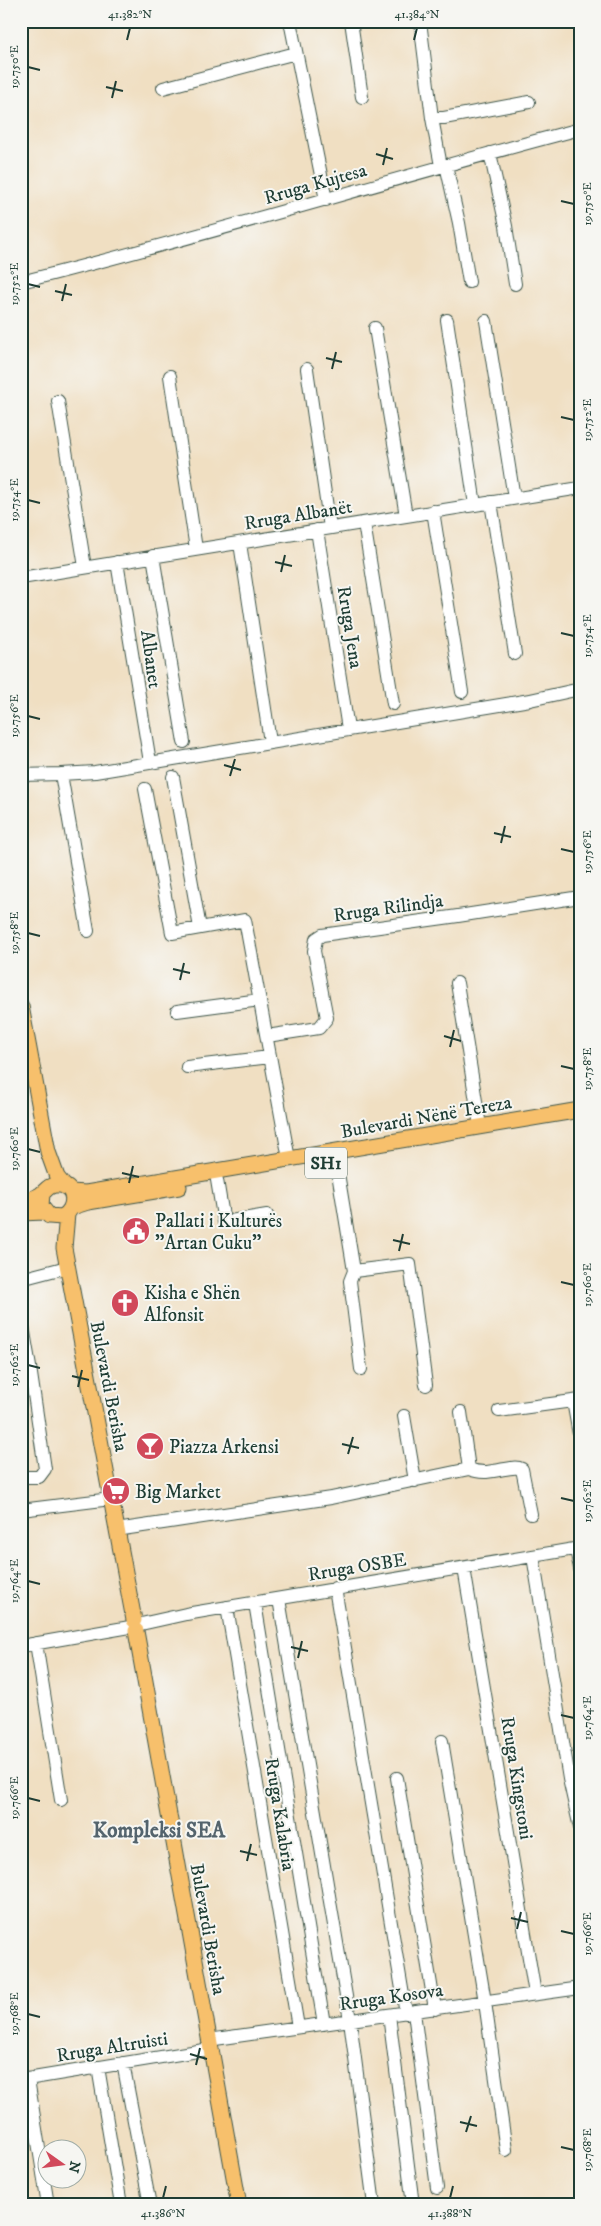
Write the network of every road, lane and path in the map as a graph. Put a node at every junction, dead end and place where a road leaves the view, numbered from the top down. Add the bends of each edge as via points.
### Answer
1 (290, 21) edge
2 (351, 21) edge
3 (420, 21) edge
4 (296, 53) junction
5 (163, 88) dead end
6 (362, 97) dead end
7 (529, 102) dead end
8 (432, 118) junction
9 (580, 130) edge
10 (490, 153) junction
11 (444, 166) junction
12 (326, 200) junction
13 (21, 282) edge
14 (469, 282) dead end
15 (515, 284) dead end
16 (447, 320) dead end
17 (486, 321) dead end
18 (375, 328) dead end
19 (307, 369) dead end
20 (170, 376) dead end
21 (58, 401) dead end
22 (580, 488) edge
23 (514, 498) junction
24 (491, 502) junction
25 (475, 504) junction
26 (433, 511) junction
27 (406, 516) junction
28 (364, 522) junction
29 (330, 528) junction
30 (317, 530) junction
31 (240, 542) junction
32 (196, 550) junction
33 (152, 556) junction
34 (117, 562) junction
35 (85, 567) junction
36 (21, 578) edge
37 (516, 654) dead end
38 (580, 690) edge
39 (462, 692) dead end
40 (393, 704) dead end
41 (348, 729) junction
42 (184, 742) dead end
43 (270, 742) junction
44 (150, 762) junction
45 (61, 774) junction
46 (21, 775) edge
47 (173, 777) dead end
48 (145, 789) dead end
49 (580, 896) edge
50 (200, 928) junction
51 (88, 931) dead end
52 (457, 983) dead end
53 (260, 1000) junction
54 (21, 1006) edge
55 (177, 1011) dead end
56 (267, 1036) junction
57 (270, 1057) junction
58 (187, 1067) dead end
59 (580, 1110) edge
60 (580, 1120) edge
61 (480, 1126) junction
62 (48, 1152) junction
63 (336, 1161) junction
64 (290, 1164) junction
65 (217, 1180) junction
66 (68, 1189) junction
67 (44, 1192) junction
68 (21, 1202) edge
69 (70, 1211) junction
70 (21, 1213) edge
71 (47, 1214) junction
72 (267, 1215) dead end
73 (64, 1248) junction
74 (67, 1267) junction
75 (354, 1271) junction
76 (21, 1279) edge
77 (21, 1316) edge
78 (26, 1368) edge
79 (361, 1369) dead end
80 (426, 1385) dead end
81 (576, 1400) edge
82 (499, 1411) dead end
83 (462, 1412) dead end
84 (404, 1416) dead end
85 (580, 1440) edge
86 (469, 1469) junction
87 (21, 1476) edge
88 (415, 1481) junction
89 (111, 1499) junction
90 (21, 1510) edge
91 (531, 1514) dead end
92 (116, 1530) junction
93 (578, 1548) edge
94 (533, 1556) junction
95 (464, 1568) junction
96 (580, 1569) edge
97 (335, 1588) junction
98 (279, 1599) junction
99 (255, 1603) junction
100 (227, 1607) junction
101 (135, 1625) junction
102 (36, 1643) junction
103 (21, 1646) edge
104 (442, 1741) dead end
105 (397, 1778) dead end
106 (61, 1800) dead end
107 (580, 1828) edge
108 (580, 1988) edge
109 (535, 1994) junction
110 (485, 2002) junction
111 (435, 2009) junction
112 (410, 2012) junction
113 (389, 2015) junction
114 (350, 2020) junction
115 (324, 2024) junction
116 (298, 2027) junction
117 (209, 2044) junction
118 (124, 2063) junction
119 (98, 2067) junction
120 (25, 2079) edge
121 (506, 2150) dead end
122 (438, 2188) dead end
123 (48, 2205) edge
124 (122, 2205) edge
125 (150, 2205) edge
126 (239, 2205) edge
127 (374, 2205) edge
128 (413, 2205) edge

1 - 4 street
2 - 6 street
3 - 8 street
4 - 5 street
4 - 12 street
7 - 8 street
8 - 11 street
9 - 10 street, Rruga Kujtesa
10 - 11 street, Rruga Kujtesa
10 - 15 street
11 - 12 street, Rruga Kujtesa
11 - 14 street via 459,223
12 - 13 street, Rruga Kujtesa
16 - 25 street
17 - 23 street
18 - 27 street
19 - 29 street
20 - 32 street
21 - 35 street
22 - 23 street, Rruga Albanët
23 - 24 street, Rruga Albanët
24 - 25 street, Rruga Albanët
24 - 37 street
25 - 26 street, Rruga Albanët
26 - 27 street, Rruga Albanët
26 - 39 street
27 - 28 street, Rruga Albanët
28 - 29 street, Rruga Albanët
28 - 40 street
29 - 30 street, Rruga Albanët
30 - 31 street, Rruga Albanët
30 - 41 street, Rruga Jena
31 - 32 street, Rruga Albanët
31 - 43 street
32 - 33 street, Rruga Albanët
33 - 34 street, Rruga Albanët
33 - 42 street
34 - 35 street, Rruga Albanët
34 - 44 street, Albanet
35 - 36 street, Rruga Albanët
38 - 41 street
41 - 43 street
43 - 44 street
44 - 45 street via 95,772
45 - 46 street
45 - 51 street
47 - 50 street
48 - 50 street via 170,930 174,933
49 - 56 street, Rruga Rilindja via 322,935 316,939 314,951 327,1018 319,1028
50 - 53 street via 246,920
52 - 61 street
53 - 55 street
53 - 56 street
54 - 62 main road
56 - 57 street
57 - 58 street
57 - 64 street
59 - 61 main road, Bulevardi Nënë Tereza / SH1
60 - 63 main road, Bulevardi Nënë Tereza / SH1
61 - 64 main road, Bulevardi Nënë Tereza / SH1
62 - 66 main road via 57,1177
62 - 67 main road
63 - 64 main road, Bulevardi Nënë Tereza / SH1
63 - 75 street
64 - 65 main road, Bulevardi Nënë Tereza / SH1
64 - 66 main road, Bulevardi Nënë Tereza / SH1 via 86,1193
65 - 69 main road, Bulevardi Nënë Tereza / SH1 via 88,1202
65 - 72 street via 224,1222
66 - 67 main road, Bulevardi Nënë Tereza / SH1 via 56,1184
66 - 69 main road via 74,1201
67 - 68 main road, Bulevardi Nënë Tereza / SH1
67 - 71 main road via 41,1203
69 - 71 main road, Bulevardi Nënë Tereza / SH1 via 59,1218
69 - 73 main road, Bulevardi Berisha
70 - 71 main road, Bulevardi Nënë Tereza / SH1
71 - 73 main road, Bulevardi Berisha
73 - 74 main road, Bulevardi Berisha
74 - 76 street
74 - 89 main road, Bulevardi Berisha
75 - 79 street via 350,1280
75 - 80 street via 410,1264
77 - 78 street
78 - 87 street via 45,1468 39,1477
81 - 82 street
81 - 85 street
83 - 86 street
84 - 88 street
86 - 88 street
86 - 91 street via 483,1474 516,1467 522,1469
88 - 92 street via 331,1498
89 - 90 street
89 - 92 main road, Bulevardi Berisha
92 - 101 main road, Bulevardi Berisha
93 - 94 street, Rruga OSBE
93 - 96 street
94 - 95 street, Rruga OSBE
94 - 107 street
95 - 97 street, Rruga OSBE
95 - 109 street, Rruga Kingstoni
97 - 98 street, Rruga OSBE
97 - 112 street
98 - 99 street, Rruga OSBE
98 - 114 street
99 - 100 street, Rruga OSBE
99 - 115 street
100 - 101 street, Rruga OSBE
100 - 116 street, Rruga Kalabria
101 - 102 street, Rruga OSBE
101 - 117 main road, Bulevardi Berisha
102 - 103 street, Rruga OSBE
102 - 106 street
104 - 110 street
105 - 111 street
108 - 109 street, Rruga Kosova
109 - 110 street, Rruga Kosova
110 - 111 street, Rruga Kosova
110 - 121 street
111 - 112 street, Rruga Kosova
112 - 113 street, Rruga Kosova
112 - 122 street
113 - 114 street, Rruga Kosova
113 - 128 street
114 - 115 street, Rruga Kosova
114 - 127 street
115 - 116 street, Rruga Kosova
116 - 117 street, Rruga Kosova
117 - 118 street, Rruga Altruisti
117 - 126 main road, Bulevardi Berisha
118 - 119 street, Rruga Altruisti
118 - 125 street
119 - 120 street, Rruga Altruisti
119 - 124 street
120 - 123 street

